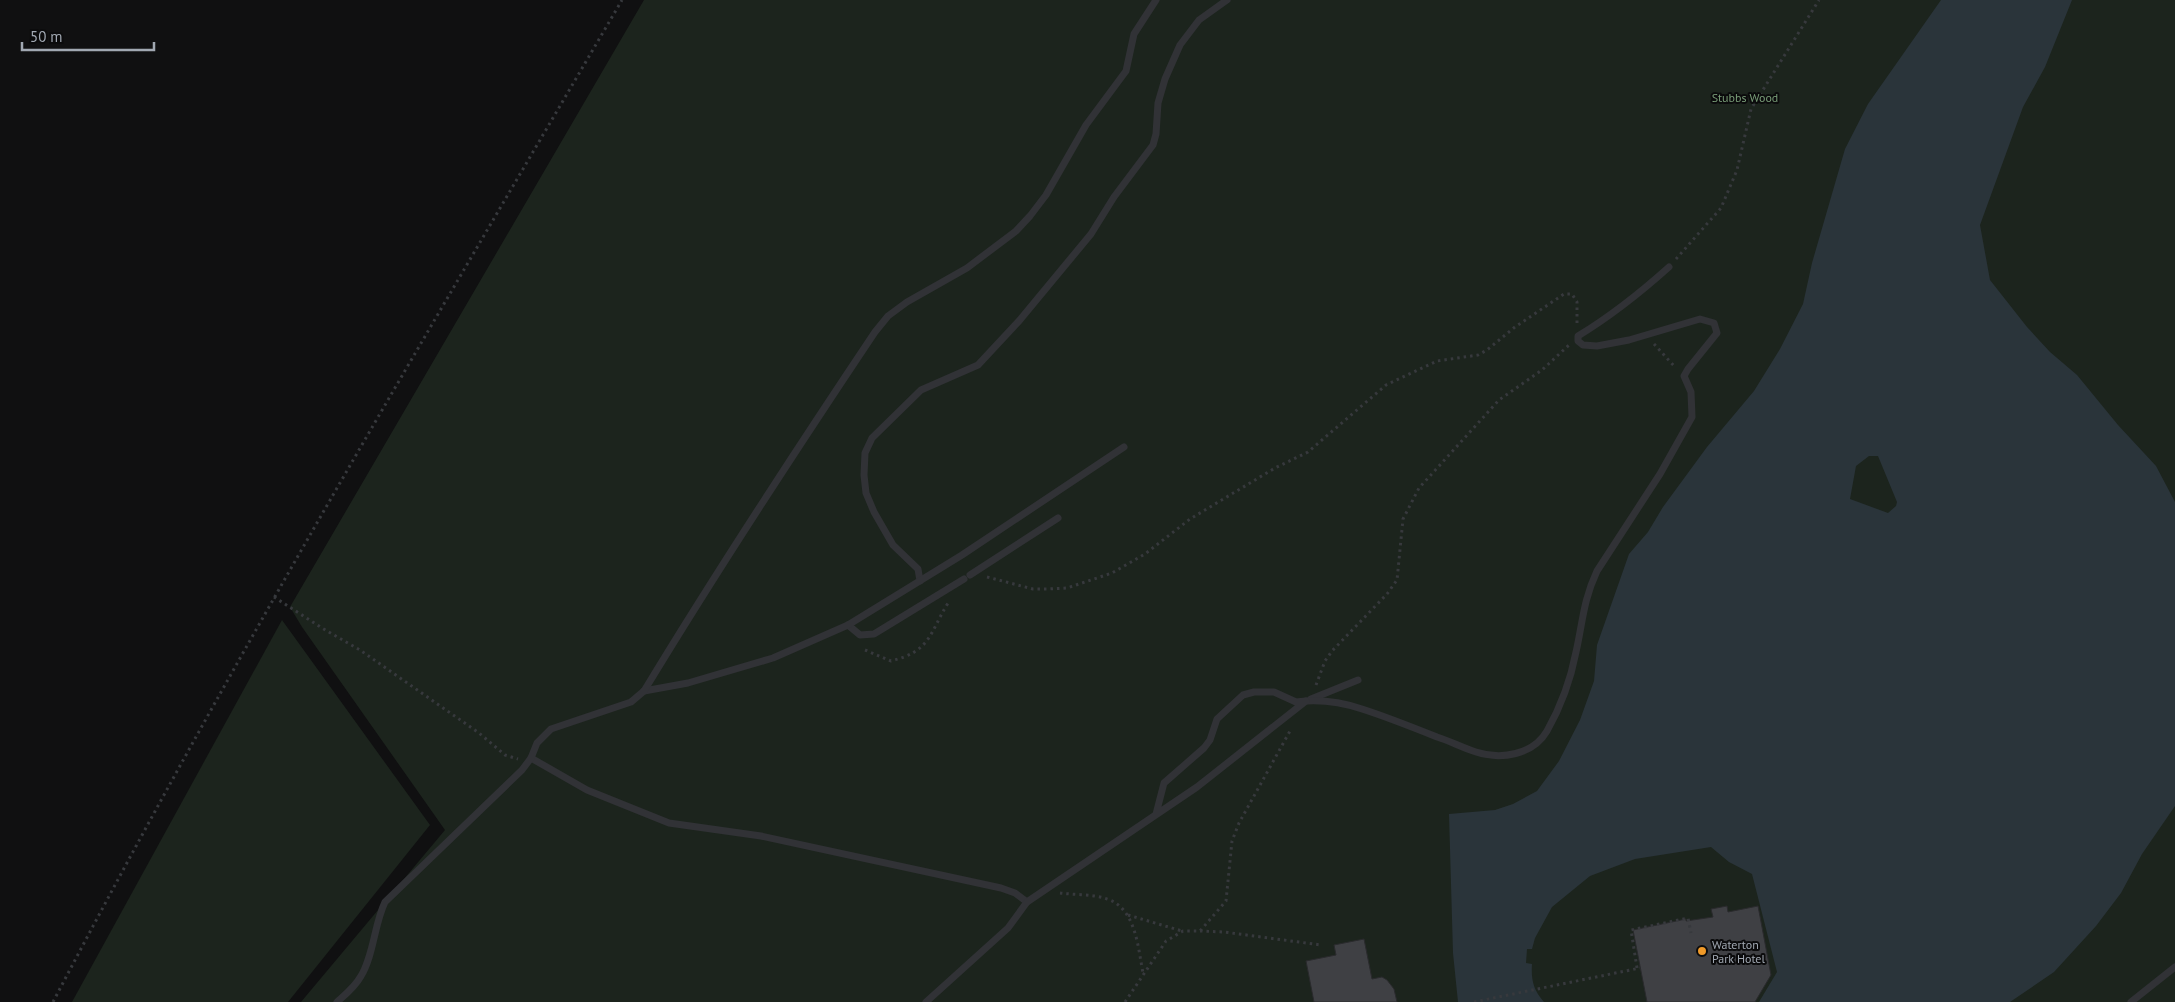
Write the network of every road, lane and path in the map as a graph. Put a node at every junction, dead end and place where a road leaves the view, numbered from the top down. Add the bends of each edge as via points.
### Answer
1 (622, 0) edge
2 (1156, 0) edge
3 (1227, 0) edge
4 (1819, 0) edge
5 (1669, 266) joint
6 (1578, 336) junction
7 (1647, 336) junction
8 (1684, 376) junction
9 (1124, 448) dead end
10 (1058, 518) dead end
11 (967, 577) junction
12 (920, 581) junction
13 (274, 597) junction
14 (950, 600) dead end
15 (848, 625) junction
16 (865, 650) dead end
17 (1358, 680) dead end
18 (644, 691) junction
19 (1306, 701) junction
20 (1294, 724) dead end
21 (529, 760) junction
22 (1156, 814) junction
23 (1042, 891) junction
24 (1027, 902) junction
25 (1128, 915) junction
26 (1183, 931) junction
27 (1200, 931) junction
28 (1691, 933) dead end
29 (1321, 945) dead end
30 (2175, 967) edge
31 (1144, 973) junction
32 (53, 1002) edge
33 (337, 1002) edge
34 (926, 1002) edge
35 (1125, 1002) edge
36 (1474, 1002) edge
37 (2131, 1002) edge

1 - 13 path
2 - 18 lane via 1134,34 1126,71 1086,125 1046,195 1030,216 1016,231 967,268 888,316 875,332 773,485
3 - 12 lane via 1199,20 1180,45 1158,103 1153,145 1091,234 978,365 921,390 872,438 865,453 866,493 893,545 918,569
4 - 5 path via 1751,109 1737,170 1721,208
5 - 6 lane via 1606,319
6 - 7 lane via 1580,343 1587,346
6 - 11 path via 1577,302 1572,294 1564,294 1478,355 1437,361 1386,385 1308,452 1281,464 1190,519 1145,554 1112,573 1067,588 1048,589 1033,589 984,576
6 - 19 path via 1562,354 1499,400 1419,488 1403,519 1397,580 1332,651 1315,690
7 - 8 path
7 - 8 lane via 1700,319 1714,323 1717,333
8 - 19 lane via 1691,392 1692,417 1660,474 1597,571 1583,606 1576,653 1563,694 1546,731 1529,750 1513,754 1477,753 1361,709
9 - 12 lane
10 - 11 lane
11 - 15 lane via 874,634 860,635
12 - 15 lane
13 - 21 path via 360,650 479,733 505,755
13 - 32 path via 127,861
14 - 16 path via 918,651 891,661
15 - 18 lane via 773,658 688,683
17 - 19 lane
18 - 21 lane via 631,702 551,729 537,743
19 - 22 lane via 1196,787
19 - 22 lane via 1296,702 1274,692 1243,695 1217,719 1204,748 1164,783
20 - 27 path via 1239,822 1232,841 1226,901
21 - 24 lane via 587,790 669,824 761,836 838,851 1001,888
21 - 33 lane via 385,902 365,968 356,984
22 - 23 lane
23 - 24 lane
23 - 25 path via 1107,899 1118,904
24 - 34 lane via 1008,928
25 - 26 path
25 - 31 path
26 - 27 path
26 - 31 path via 1166,941
27 - 29 path
28 - 36 path via 1688,918 1631,930 1639,968
30 - 37 lane
31 - 35 path

